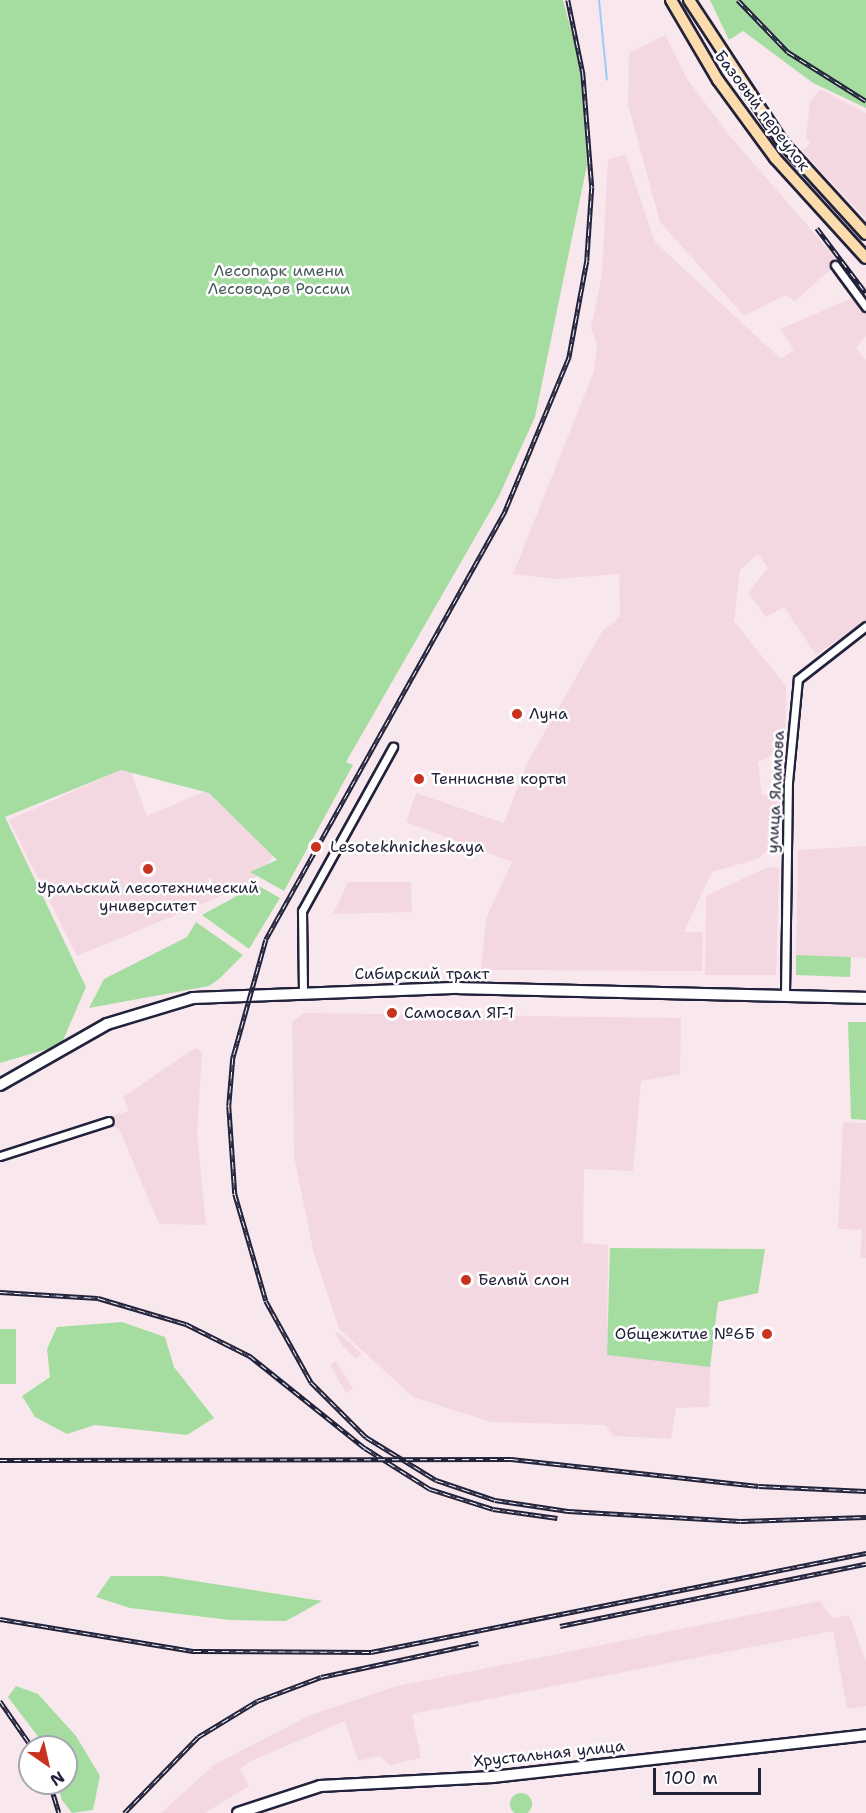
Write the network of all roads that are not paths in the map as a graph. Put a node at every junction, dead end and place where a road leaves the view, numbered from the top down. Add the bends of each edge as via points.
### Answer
1 (671, 0) edge
2 (689, 0) edge
3 (866, 234) edge
4 (866, 258) edge
5 (835, 265) dead end
6 (866, 307) edge
7 (866, 626) edge
8 (393, 747) dead end
9 (303, 992) junction
10 (785, 994) junction
11 (866, 998) edge
12 (0, 1085) edge
13 (109, 1121) dead end
14 (0, 1156) edge
15 (866, 1735) edge
16 (238, 1813) edge

1 - 4 main road, Базовый переулок via 718,80 775,158
2 - 3 main road, Базовый переулок via 783,143
5 - 6 street
7 - 10 street, улица Яламова via 798,679 788,782
8 - 9 street via 302,911
9 - 10 main road, Сибирский тракт via 459,988
9 - 12 main road, Сибирский тракт via 193,998 147,1007 107,1024
10 - 11 main road, Сибирский тракт
13 - 14 street
15 - 16 main road, Хрустальная улица via 493,1776 320,1786

